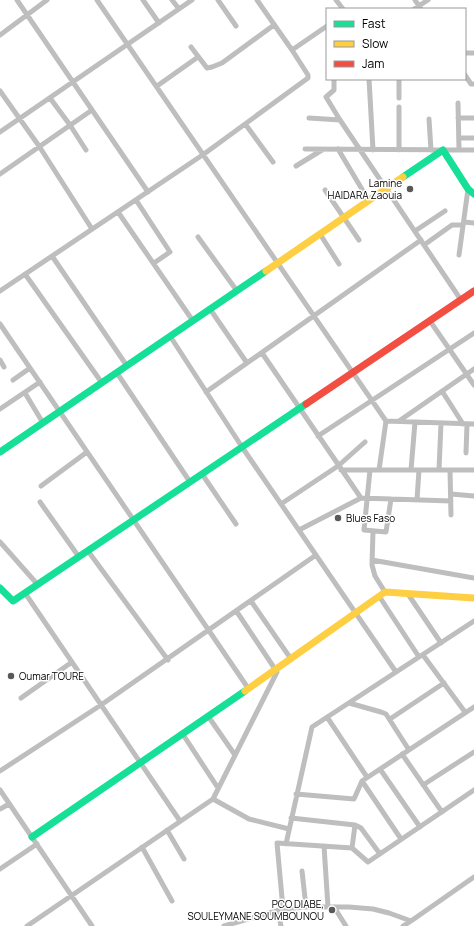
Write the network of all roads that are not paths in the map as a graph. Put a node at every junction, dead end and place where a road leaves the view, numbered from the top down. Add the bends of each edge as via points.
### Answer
1 (17, 0) edge
2 (47, 0) edge
3 (97, 0) edge
4 (143, 0) edge
5 (172, 0) edge
6 (192, 0) edge
7 (218, 0) edge
8 (257, 0) edge
9 (336, 0) edge
10 (415, 0) edge
11 (428, 0) edge
12 (342, 8) edge
13 (418, 8) edge
14 (179, 9) junction
15 (28, 14) junction
16 (159, 23) junction
17 (274, 25) junction
18 (236, 26) dead end
19 (326, 27) edge
20 (0, 35) edge
21 (128, 44) junction
22 (192, 47) dead end
23 (292, 50) junction
24 (198, 57) junction
25 (466, 76) edge
26 (334, 80) edge
27 (369, 80) edge
28 (399, 80) edge
29 (73, 82) junction
30 (474, 84) edge
31 (157, 86) junction
32 (0, 91) edge
33 (50, 98) junction
34 (399, 98) dead end
35 (458, 103) dead end
36 (399, 107) dead end
37 (92, 110) junction
38 (308, 118) dead end
39 (458, 118) junction
40 (474, 118) edge
41 (19, 119) junction
42 (429, 119) dead end
43 (340, 120) junction
44 (70, 125) junction
45 (246, 125) junction
46 (0, 132) edge
47 (459, 138) junction
48 (474, 138) edge
49 (39, 146) junction
50 (306, 149) dead end
51 (323, 149) junction
52 (338, 149) junction
53 (359, 149) junction
54 (86, 150) dead end
55 (373, 150) junction
56 (399, 150) junction
57 (431, 150) junction
58 (443, 150) junction
59 (459, 150) junction
60 (474, 150) edge
61 (204, 154) junction
62 (273, 162) dead end
63 (296, 166) dead end
64 (0, 174) edge
65 (386, 189) junction
66 (468, 189) junction
67 (325, 190) dead end
68 (148, 192) junction
69 (474, 194) edge
70 (136, 200) junction
71 (369, 201) junction
72 (118, 212) junction
73 (445, 212) dead end
74 (344, 218) junction
75 (463, 223) junction
76 (474, 223) edge
77 (92, 229) junction
78 (415, 231) junction
79 (320, 234) junction
80 (198, 237) dead end
81 (359, 240) dead end
82 (422, 243) junction
83 (459, 255) dead end
84 (52, 256) junction
85 (278, 263) junction
86 (154, 264) junction
87 (339, 264) dead end
88 (25, 274) junction
89 (0, 291) edge
90 (236, 291) junction
91 (474, 292) edge
92 (461, 300) junction
93 (210, 309) junction
94 (314, 316) junction
95 (193, 320) junction
96 (430, 321) junction
97 (0, 324) edge
98 (5, 331) junction
99 (474, 334) edge
100 (0, 335) edge
101 (170, 336) junction
102 (450, 350) junction
103 (262, 353) junction
104 (0, 360) edge
105 (247, 363) junction
106 (127, 366) junction
107 (4, 367) dead end
108 (30, 368) junction
109 (474, 369) edge
110 (117, 373) junction
111 (353, 373) junction
112 (467, 374) junction
113 (13, 380) dead end
114 (40, 382) junction
115 (102, 383) junction
116 (474, 385) edge
117 (442, 391) junction
118 (25, 392) junction
119 (206, 392) junction
120 (372, 401) junction
121 (0, 409) edge
122 (300, 409) junction
123 (60, 411) junction
124 (386, 421) junction
125 (399, 421) junction
126 (43, 422) junction
127 (415, 422) junction
128 (441, 423) junction
129 (465, 424) junction
130 (474, 424) edge
131 (318, 436) junction
132 (365, 442) dead end
133 (242, 447) junction
134 (0, 452) edge
135 (88, 452) junction
136 (466, 453) dead end
137 (340, 468) junction
138 (370, 470) junction
139 (379, 470) junction
140 (411, 470) junction
141 (419, 470) junction
142 (439, 470) junction
143 (450, 470) junction
144 (474, 470) edge
145 (202, 474) junction
146 (190, 482) junction
147 (41, 486) dead end
148 (451, 494) junction
149 (474, 496) edge
150 (361, 498) junction
151 (367, 498) junction
152 (391, 499) junction
153 (418, 500) junction
154 (451, 501) junction
155 (40, 502) dead end
156 (281, 504) junction
157 (452, 515) dead end
158 (134, 520) junction
159 (236, 524) dead end
160 (299, 530) junction
161 (373, 531) junction
162 (0, 543) edge
163 (88, 551) junction
164 (316, 555) junction
165 (78, 557) junction
166 (372, 560) junction
167 (474, 578) edge
168 (38, 585) junction
169 (0, 588) edge
170 (25, 593) junction
171 (382, 594) junction
172 (408, 594) junction
173 (474, 598) edge
174 (251, 601) junction
175 (237, 612) junction
176 (356, 614) junction
177 (474, 621) edge
178 (210, 631) junction
179 (441, 643) junction
180 (421, 656) junction
181 (291, 659) junction
182 (168, 660) junction
183 (72, 662) junction
184 (276, 670) junction
185 (396, 672) junction
186 (444, 683) junction
187 (248, 688) junction
188 (21, 698) dead end
189 (349, 703) junction
190 (101, 706) junction
191 (474, 707) edge
192 (465, 712) junction
193 (208, 716) junction
194 (327, 717) junction
195 (390, 719) junction
196 (182, 733) junction
197 (409, 750) junction
198 (474, 752) edge
199 (402, 754) junction
200 (235, 755) junction
201 (140, 763) junction
202 (380, 769) junction
203 (0, 771) edge
204 (368, 777) junction
205 (362, 781) junction
206 (424, 785) junction
207 (218, 788) junction
208 (0, 790) edge
209 (474, 790) edge
210 (296, 794) junction
211 (213, 798) junction
212 (9, 804) junction
213 (0, 810) edge
214 (442, 812) junction
215 (291, 818) junction
216 (180, 821) junction
217 (356, 825) junction
218 (420, 827) junction
219 (289, 829) junction
220 (167, 830) junction
221 (32, 837) junction
222 (401, 839) junction
223 (37, 844) junction
224 (286, 844) junction
225 (324, 846) junction
226 (142, 847) junction
227 (352, 848) junction
228 (380, 854) junction
229 (184, 859) dead end
230 (0, 869) edge
231 (302, 871) dead end
232 (474, 877) edge
233 (71, 896) junction
234 (172, 901) dead end
235 (306, 907) junction
236 (331, 907) junction
237 (280, 909) junction
238 (411, 921) junction
239 (231, 925) edge
240 (27, 926) edge
241 (92, 926) edge
242 (224, 926) edge
243 (281, 926) edge
244 (346, 926) edge
245 (403, 926) edge

1 - 15 street
2 - 15 street
3 - 21 street
4 - 16 street
5 - 14 street
6 - 14 street
7 - 18 street
8 - 17 street
9 - 12 street
10 - 13 street
11 - 13 street
14 - 16 street
15 - 20 street
15 - 29 street
16 - 21 street
17 - 23 street
17 - 24 street via 222,63 207,68
19 - 23 street
21 - 29 street
21 - 31 street
22 - 24 street
23 - 45 street via 308,78
24 - 31 street
25 - 30 street via 471,84
26 - 43 street via 334,90 326,97
27 - 55 street
28 - 34 street
29 - 33 street
29 - 37 street
31 - 61 street
32 - 41 street
33 - 41 street
33 - 44 street
35 - 39 street
36 - 56 street
37 - 44 street
37 - 68 street
38 - 43 street
39 - 40 street
39 - 47 street
41 - 46 street
41 - 49 street
42 - 57 street
43 - 53 street
44 - 49 street
44 - 54 street
45 - 61 street
45 - 62 street
47 - 48 street
47 - 59 street
49 - 64 street
49 - 77 street
50 - 51 street
51 - 52 street
51 - 63 street
52 - 53 street
52 - 71 street
53 - 55 street
53 - 65 street
55 - 56 street
56 - 57 street
57 - 58 street
58 - 59 street
58 - 65 street
58 - 66 street
59 - 60 street
61 - 68 street
61 - 85 street
65 - 71 street
65 - 78 street
66 - 69 street
66 - 75 street
67 - 74 street
68 - 70 street
70 - 72 street
70 - 86 street via 170,252
71 - 74 street
72 - 77 street
72 - 86 street
73 - 78 street
74 - 79 street
74 - 81 street
75 - 76 street
75 - 82 street via 452,225
75 - 83 street
77 - 84 street
78 - 82 street
79 - 85 street
79 - 87 street
80 - 90 street
82 - 92 street
82 - 94 street
84 - 88 street
84 - 106 street
85 - 90 street
85 - 94 street
86 - 95 street
88 - 89 street
88 - 115 street
90 - 93 street
91 - 92 street
92 - 96 street
93 - 95 street
93 - 105 street
94 - 103 street
94 - 111 street
95 - 101 street
96 - 102 street
96 - 111 street
97 - 98 street
98 - 100 street
98 - 108 street
99 - 102 street
101 - 106 street
101 - 119 street
102 - 112 street
102 - 120 street
103 - 105 street
103 - 122 street
104 - 107 street
105 - 119 street
106 - 110 street
108 - 113 street
108 - 114 street
109 - 112 street
110 - 115 street
110 - 146 street
111 - 120 street
111 - 122 street
112 - 116 street
112 - 117 street
114 - 118 street
114 - 123 street
115 - 123 street
117 - 125 street
117 - 129 street
118 - 121 street
118 - 126 street
119 - 133 street
120 - 124 street
120 - 131 street
122 - 131 street
122 - 133 street
123 - 126 street
123 - 135 street
124 - 125 street
124 - 139 street
125 - 127 street
126 - 134 street
127 - 128 street
127 - 140 street
128 - 129 street
128 - 142 street
129 - 130 street
129 - 136 street
131 - 137 street
132 - 137 street
133 - 145 street
133 - 156 street
135 - 147 street
135 - 158 street
137 - 138 street
137 - 150 street
137 - 156 street
138 - 139 street
138 - 151 street
139 - 140 street
140 - 141 street
141 - 142 street
141 - 153 street
142 - 143 street
143 - 144 street
143 - 148 street
145 - 146 street
145 - 159 street
146 - 158 street
148 - 149 street
148 - 154 street
150 - 151 street
150 - 160 street
151 - 152 street
151 - 161 street via 364,530
152 - 153 street
152 - 161 street via 386,532
153 - 154 street
154 - 157 street
155 - 165 street
156 - 160 street
158 - 163 street
158 - 178 street
160 - 164 street
161 - 166 street
162 - 168 street
163 - 165 street
163 - 182 street
164 - 174 street
164 - 176 street
165 - 168 street
166 - 167 street
166 - 171 street
168 - 170 street
169 - 170 street via 13,601
170 - 183 street
171 - 172 street
171 - 176 street
171 - 180 street
172 - 173 street
172 - 179 street
174 - 175 street
174 - 181 street
175 - 178 street
175 - 184 street
176 - 181 street
176 - 185 street
177 - 179 street
178 - 182 street
178 - 187 street
179 - 180 street
180 - 185 street
180 - 186 street
181 - 184 street
182 - 190 street
183 - 188 street
183 - 190 street
184 - 187 street
184 - 200 street via 278,672
185 - 189 street
186 - 192 street
186 - 195 street
187 - 193 street
189 - 194 street
189 - 195 street via 381,712
190 - 201 street
190 - 203 street
191 - 192 street
192 - 197 street
193 - 196 street
193 - 200 street
194 - 204 street
194 - 210 street via 312,727
195 - 197 street
196 - 201 street
196 - 207 street
197 - 199 street
198 - 206 street
199 - 202 street
199 - 206 street
200 - 207 street
201 - 216 street
201 - 221 street
202 - 204 street
202 - 218 street
204 - 205 street
205 - 210 street via 354,799
205 - 222 street
206 - 214 street
207 - 211 street
208 - 212 street
209 - 214 street
210 - 215 street
211 - 216 street
211 - 219 street via 249,819
212 - 213 street
212 - 221 street
214 - 218 street
215 - 217 street
215 - 219 street
216 - 220 street
217 - 227 street
217 - 228 street
218 - 222 street
219 - 224 street
220 - 226 street
220 - 229 street
221 - 223 street
222 - 228 street
223 - 230 street
223 - 233 street
224 - 225 street
224 - 237 street via 277,843
225 - 227 street
225 - 236 street
226 - 233 street
226 - 234 street
227 - 228 street via 368,862
231 - 235 street
232 - 238 street
233 - 240 street
233 - 241 street
235 - 236 street
235 - 237 street
236 - 238 street via 373,909
236 - 244 street
237 - 239 street
237 - 243 street
238 - 245 street
239 - 242 street

